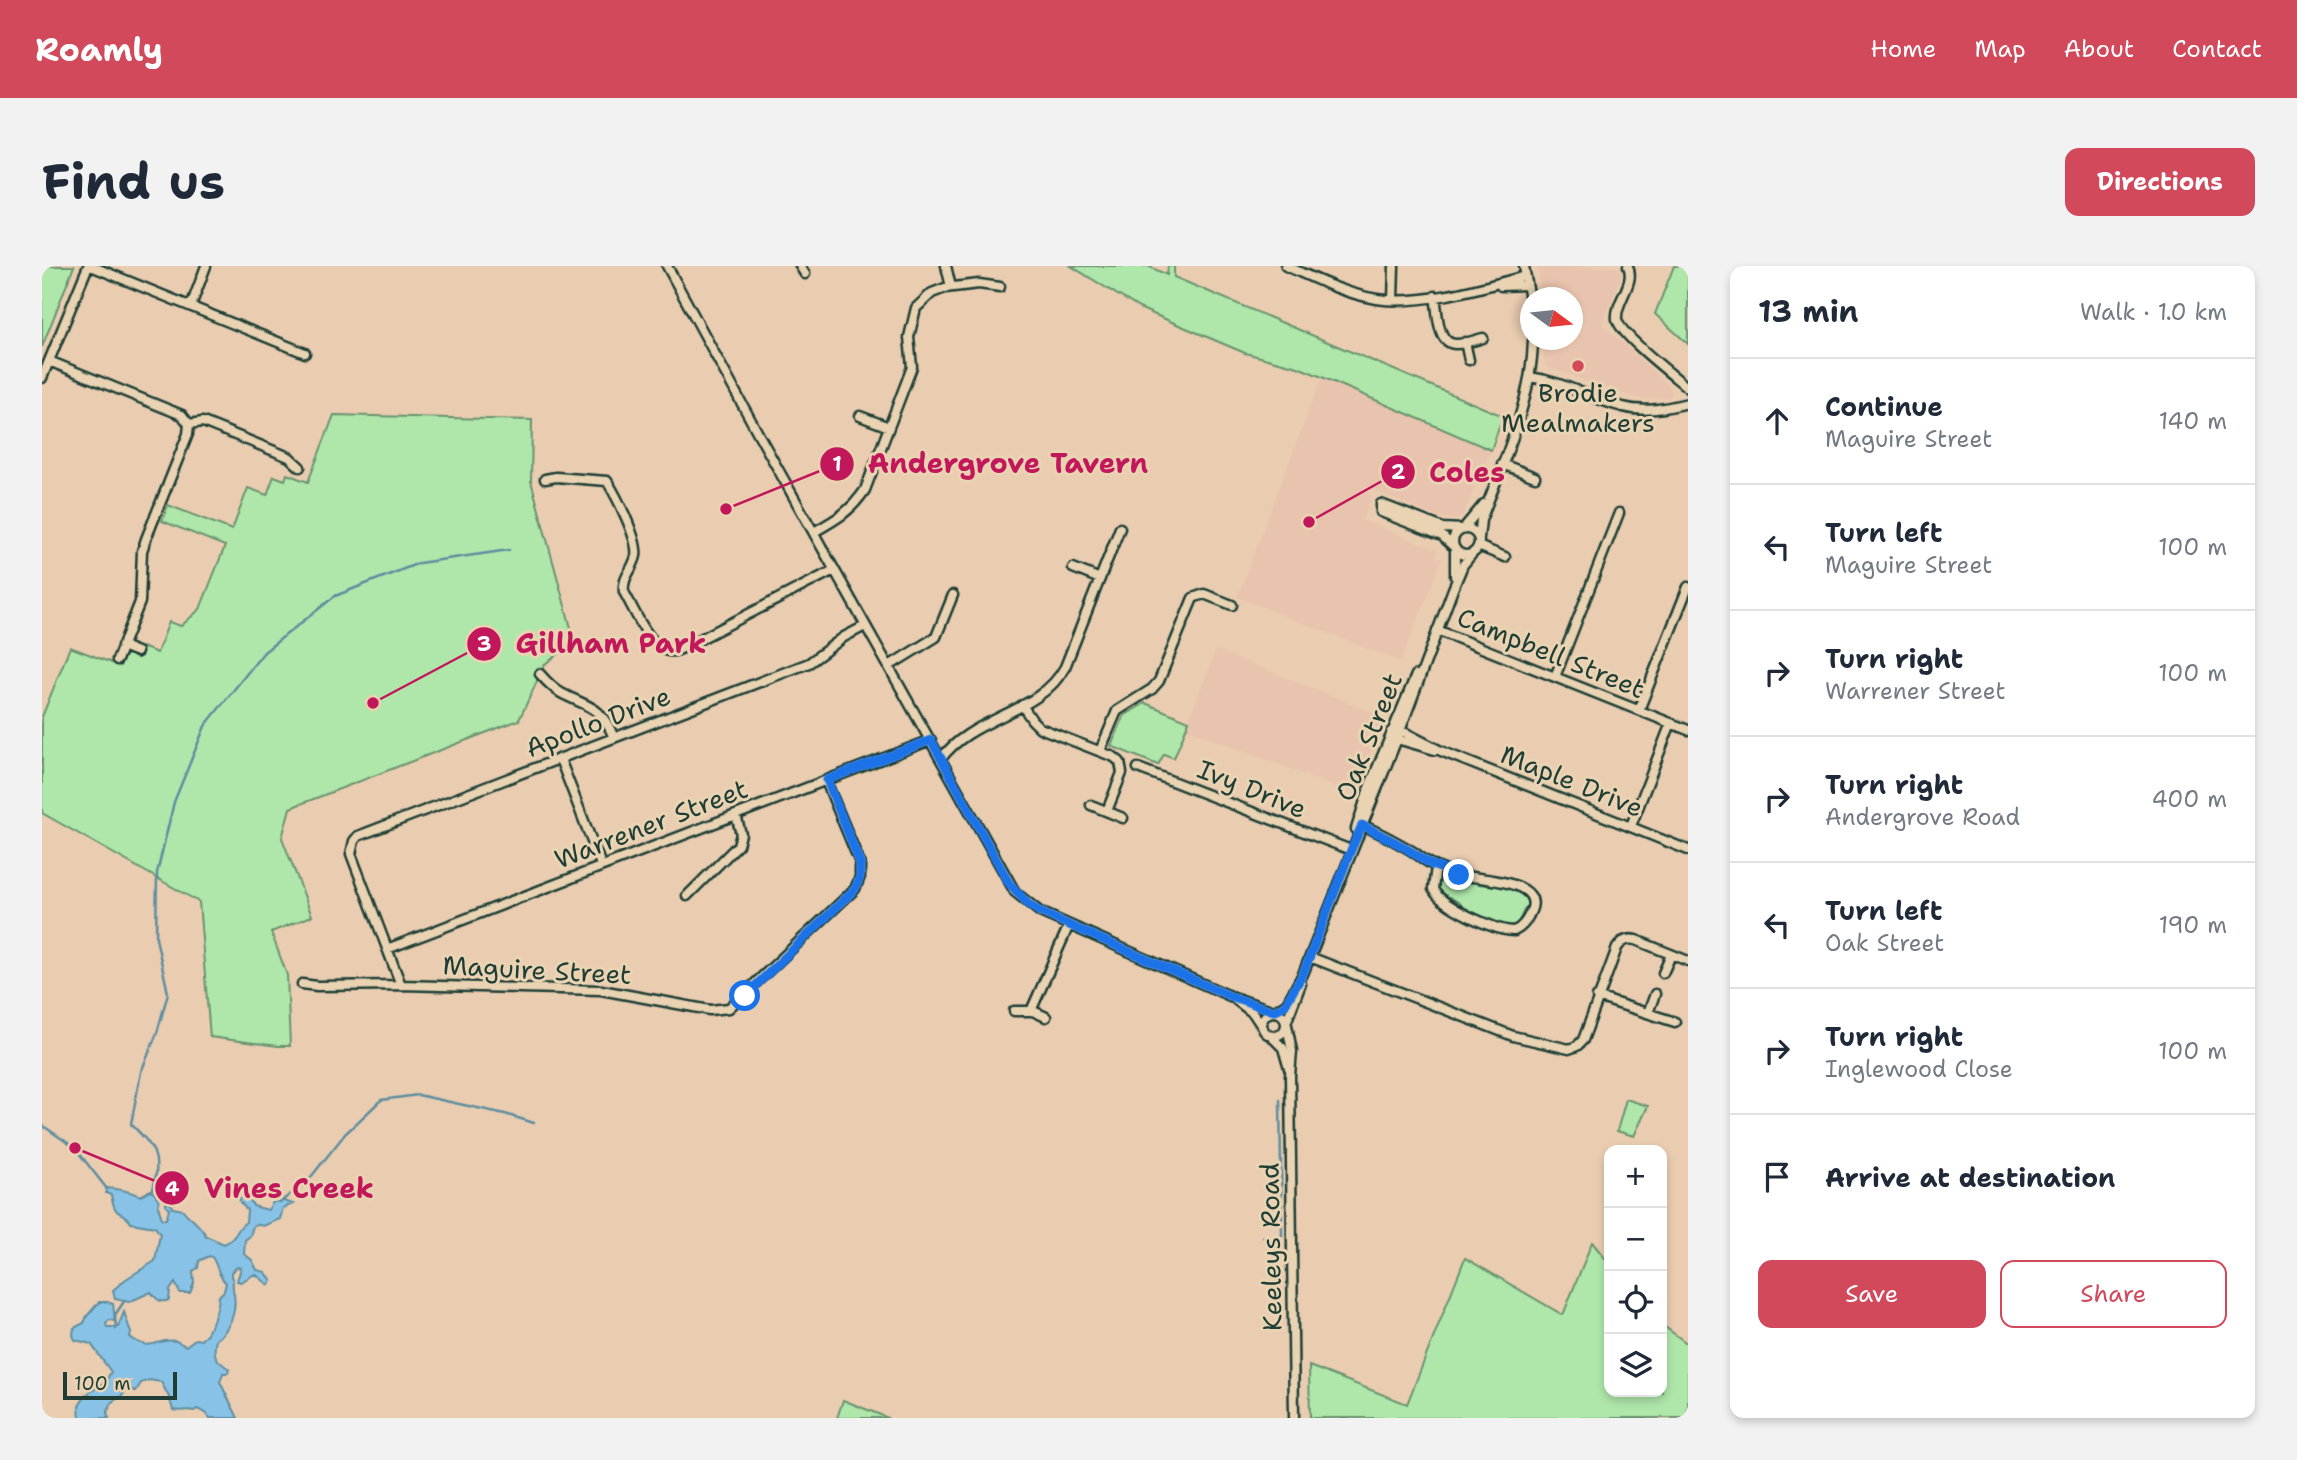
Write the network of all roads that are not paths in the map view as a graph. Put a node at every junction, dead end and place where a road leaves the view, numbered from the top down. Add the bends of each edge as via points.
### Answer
1 (90, 266) edge
2 (206, 266) edge
3 (667, 266) edge
4 (946, 266) edge
5 (1286, 266) edge
6 (1394, 266) edge
7 (1524, 266) edge
8 (1628, 266) edge
9 (1525, 276) junction
10 (1495, 285) junction
11 (1527, 285) joint
12 (951, 287) junction
13 (1000, 287) dead end
14 (1436, 296) junction
15 (1393, 300) junction
16 (191, 306) junction
17 (1483, 338) dead end
18 (1465, 342) junction
19 (1532, 350) edge
20 (305, 353) dead end
21 (1468, 360) dead end
22 (49, 361) junction
23 (1530, 377) junction
24 (42, 378) edge
25 (1688, 388) edge
26 (1688, 403) edge
27 (860, 416) dead end
28 (189, 424) junction
29 (889, 427) junction
30 (1502, 464) junction
31 (300, 467) dead end
32 (1535, 477) dead end
33 (545, 479) dead end
34 (1491, 492) junction
35 (1619, 513) dead end
36 (1121, 528) dead end
37 (1462, 529) junction
38 (814, 532) junction
39 (1479, 542) junction
40 (1455, 548) junction
41 (1472, 554) junction
42 (1505, 557) dead end
43 (1073, 568) dead end
44 (834, 570) junction
45 (1100, 579) junction
46 (1688, 587) edge
47 (1452, 589) junction
48 (953, 595) dead end
49 (1232, 605) dead end
50 (865, 626) junction
51 (1437, 631) junction
52 (122, 646) junction
53 (136, 652) dead end
54 (117, 660) dead end
55 (890, 666) junction
56 (540, 674) dead end
57 (1555, 677) junction
58 (1022, 705) junction
59 (1639, 710) junction
60 (1671, 723) junction
61 (1688, 730) edge
62 (1396, 734) junction
63 (614, 738) junction
64 (957, 741) junction
65 (932, 742) junction
66 (1100, 751) junction
67 (560, 759) junction
68 (941, 759) junction
69 (1138, 768) dead end
70 (827, 780) junction
71 (1091, 805) dead end
72 (1107, 811) junction
73 (736, 815) junction
74 (1123, 818) dead end
75 (1360, 825) junction
76 (1631, 826) junction
77 (343, 838) dead end
78 (353, 843) junction
79 (1351, 850) junction
80 (1688, 850) edge
81 (601, 865) junction
82 (1436, 867) junction
83 (687, 896) dead end
84 (1069, 925) junction
85 (387, 949) junction
86 (1671, 955) junction
87 (1310, 957) junction
88 (1688, 961) edge
89 (1663, 973) dead end
90 (1303, 974) junction
91 (302, 984) dead end
92 (401, 985) junction
93 (1655, 994) dead end
94 (1230, 996) junction
95 (1597, 997) junction
96 (1014, 1011) dead end
97 (1031, 1011) junction
98 (1275, 1011) junction
99 (1648, 1013) junction
100 (1046, 1017) dead end
101 (1675, 1022) dead end
102 (1287, 1024) junction
103 (1262, 1028) junction
104 (1271, 1036) junction
105 (1290, 1076) junction
106 (1294, 1418) edge

1 - 16 street
1 - 22 street
2 - 16 street
3 - 38 street
4 - 12 street
5 - 15 street via 1352,293
6 - 15 street
7 - 9 street
8 - 25 street via 1617,322
9 - 10 street
9 - 11 street
10 - 11 street
10 - 14 street
12 - 13 street
12 - 29 street via 932,293 916,308 909,337 912,368
14 - 15 street
14 - 18 street via 1443,337 1453,344
16 - 20 street
17 - 18 street
18 - 21 street
19 - 23 street
22 - 24 street
22 - 28 street via 182,415
23 - 26 street via 1559,382 1624,408 1646,410
23 - 30 street
27 - 29 street
28 - 31 street via 203,422 289,457
28 - 52 street via 142,551 140,602
29 - 38 street via 854,507
30 - 32 street
30 - 34 street
33 - 44 street via 607,481 637,552 624,592 660,649 674,652
34 - 37 street
34 - 39 street
35 - 57 street
36 - 45 street
37 - 39 street via 1473,530
37 - 40 street via 1454,537
37 - 40 street via 1381,508 1440,535
38 - 44 street
39 - 41 street
39 - 42 street
40 - 41 street via 1464,555
40 - 47 street, Oak Street
41 - 47 street, Oak Street
43 - 45 street
44 - 50 street
45 - 58 street via 1061,675
46 - 59 street
47 - 51 street, Oak Street
48 - 55 street via 936,637
49 - 66 street via 1205,594 1193,598 1159,681 1118,709
50 - 55 street
50 - 63 street, Apollo Drive via 809,663
51 - 57 street, Campbell Street
51 - 62 street, Oak Street
52 - 53 street
52 - 54 street
55 - 65 street
56 - 63 street via 561,693 598,711
57 - 59 street, Campbell Street
58 - 64 street
58 - 66 street via 1040,727
59 - 60 street, Campbell Street
60 - 61 street, Campbell Street
60 - 76 street
62 - 75 street, Oak Street
62 - 76 street, Maple Drive
63 - 67 street, Apollo Drive
64 - 65 street, Warrener Street
64 - 68 street
65 - 68 street
65 - 70 street, Warrener Street
66 - 72 street via 1117,759 1123,769
67 - 78 street, Apollo Drive via 371,830
67 - 81 street
68 - 84 street via 1013,888 1034,909
69 - 79 street, Ivy Drive
70 - 73 street, Warrener Street
70 - 92 street, Maguire Street via 860,863 859,883 729,1008 710,1010 601,990
71 - 72 street
72 - 74 street
73 - 81 street, Warrener Street
73 - 83 street via 741,834 738,845
75 - 79 street, Oak Street
75 - 82 street
76 - 80 street, Maple Drive
77 - 78 street
78 - 85 street via 351,854
79 - 87 street, Oak Street
81 - 85 street, Warrener Street
82 - 82 street via 1499,880 1523,890 1532,904 1524,923 1516,930 1505,930 1441,900 1433,887
84 - 94 street
84 - 97 street
85 - 92 street
86 - 88 street
86 - 89 street
86 - 95 street via 1636,940 1623,941
87 - 90 street, Oak Street
87 - 95 street via 1513,1036 1566,1049 1583,1040
90 - 98 street, Oak Street via 1285,1005
90 - 102 street, Oak Street
91 - 92 street, Maguire Street
93 - 99 street
94 - 98 street
94 - 103 street via 1255,1015
95 - 99 street
96 - 97 street
97 - 100 street
98 - 102 street
98 - 103 street via 1267,1013
99 - 101 street
102 - 104 street via 1281,1034
102 - 105 street, Keeleys Road
103 - 104 street
104 - 105 street, Keeleys Road via 1284,1051
105 - 106 street, Keeleys Road

